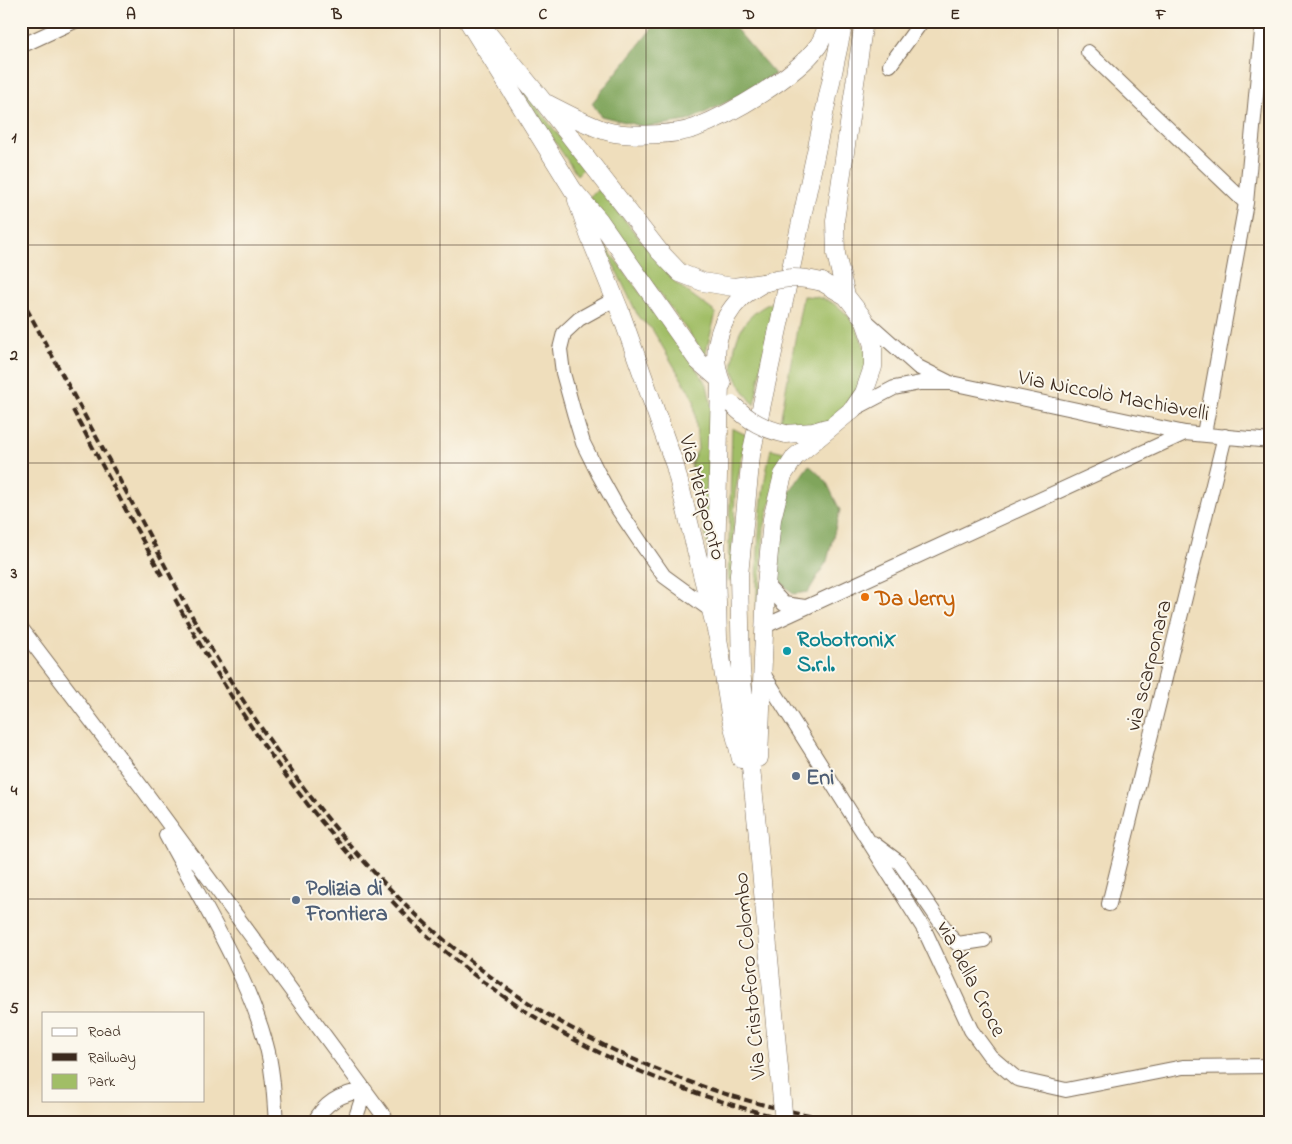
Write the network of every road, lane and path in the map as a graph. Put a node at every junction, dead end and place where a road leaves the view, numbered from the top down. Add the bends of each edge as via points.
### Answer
1 (75, 21) edge
2 (468, 21) edge
3 (477, 21) edge
4 (829, 21) edge
5 (844, 21) edge
6 (864, 21) edge
7 (922, 21) edge
8 (1263, 21) edge
9 (21, 46) edge
10 (1088, 52) dead end
11 (890, 65) dead end
12 (542, 100) junction
13 (573, 190) junction
14 (1246, 203) junction
15 (763, 283) junction
16 (846, 296) junction
17 (615, 299) junction
18 (864, 319) junction
19 (720, 380) junction
20 (951, 383) junction
21 (853, 409) junction
22 (831, 426) junction
23 (1185, 433) junction
24 (1204, 434) junction
25 (1226, 436) junction
26 (1271, 441) edge
27 (766, 585) junction
28 (805, 607) junction
29 (712, 611) junction
30 (21, 622) edge
31 (764, 626) junction
32 (21, 628) edge
33 (718, 638) junction
34 (35, 646) junction
35 (762, 672) junction
36 (140, 785) junction
37 (757, 826) junction
38 (867, 838) junction
39 (1109, 904) dead end
40 (984, 940) dead end
41 (1271, 1066) edge
42 (365, 1090) junction
43 (276, 1123) edge
44 (314, 1123) edge
45 (354, 1123) edge
46 (389, 1123) edge
47 (784, 1123) edge

1 - 9 street
2 - 13 main road
3 - 12 main road
4 - 12 main road via 819,45 789,74 729,112 693,128 656,134 614,133 579,120
5 - 37 main road via 751,455 739,584 741,670
6 - 16 main road via 835,221 836,254
7 - 11 street
8 - 14 street
10 - 14 street
12 - 15 main road via 659,251 680,272 703,282 732,287
13 - 17 main road, Via Metaponto
13 - 19 main road via 698,361
14 - 24 street
15 - 16 main road, bridge via 789,277 806,278 822,282
15 - 19 main road via 742,297 725,319 716,351
16 - 18 main road
17 - 29 main road, Via Metaponto via 675,466
17 - 29 street via 579,319 564,333 560,349 563,373 583,443 618,509 664,576
18 - 20 street via 918,367
18 - 21 main road via 873,345 873,367 864,393
19 - 22 main road, bridge via 733,404 756,424 769,430 800,434
19 - 33 main road via 716,567
20 - 21 street via 920,383 894,388
20 - 23 street, Via Niccolò Machiavelli
21 - 22 main road
22 - 27 main road via 794,457 782,475 772,519
23 - 24 street, Via Niccolò Machiavelli
23 - 28 street
24 - 25 street, Via Niccolò Machiavelli
25 - 26 street, Via Niccolò Machiavelli
25 - 39 street, via scarponara
27 - 28 street via 784,604
27 - 31 main road
28 - 31 street
29 - 33 main road, Via Metaponto
30 - 34 street
31 - 35 main road
32 - 34 street
33 - 37 main road, Via Metaponto via 730,714
34 - 36 street
35 - 37 main road
35 - 38 street, via della Croce
36 - 42 street
36 - 43 street via 235,964 254,1007 273,1080
37 - 47 main road, Via Cristoforo Colombo, bridge
38 - 40 street via 900,863 952,939 958,944
38 - 41 street, via della Croce via 924,929 971,1030 990,1056 1017,1079 1066,1090 1183,1067
42 - 44 street via 349,1092 330,1102
42 - 45 street
42 - 46 street

